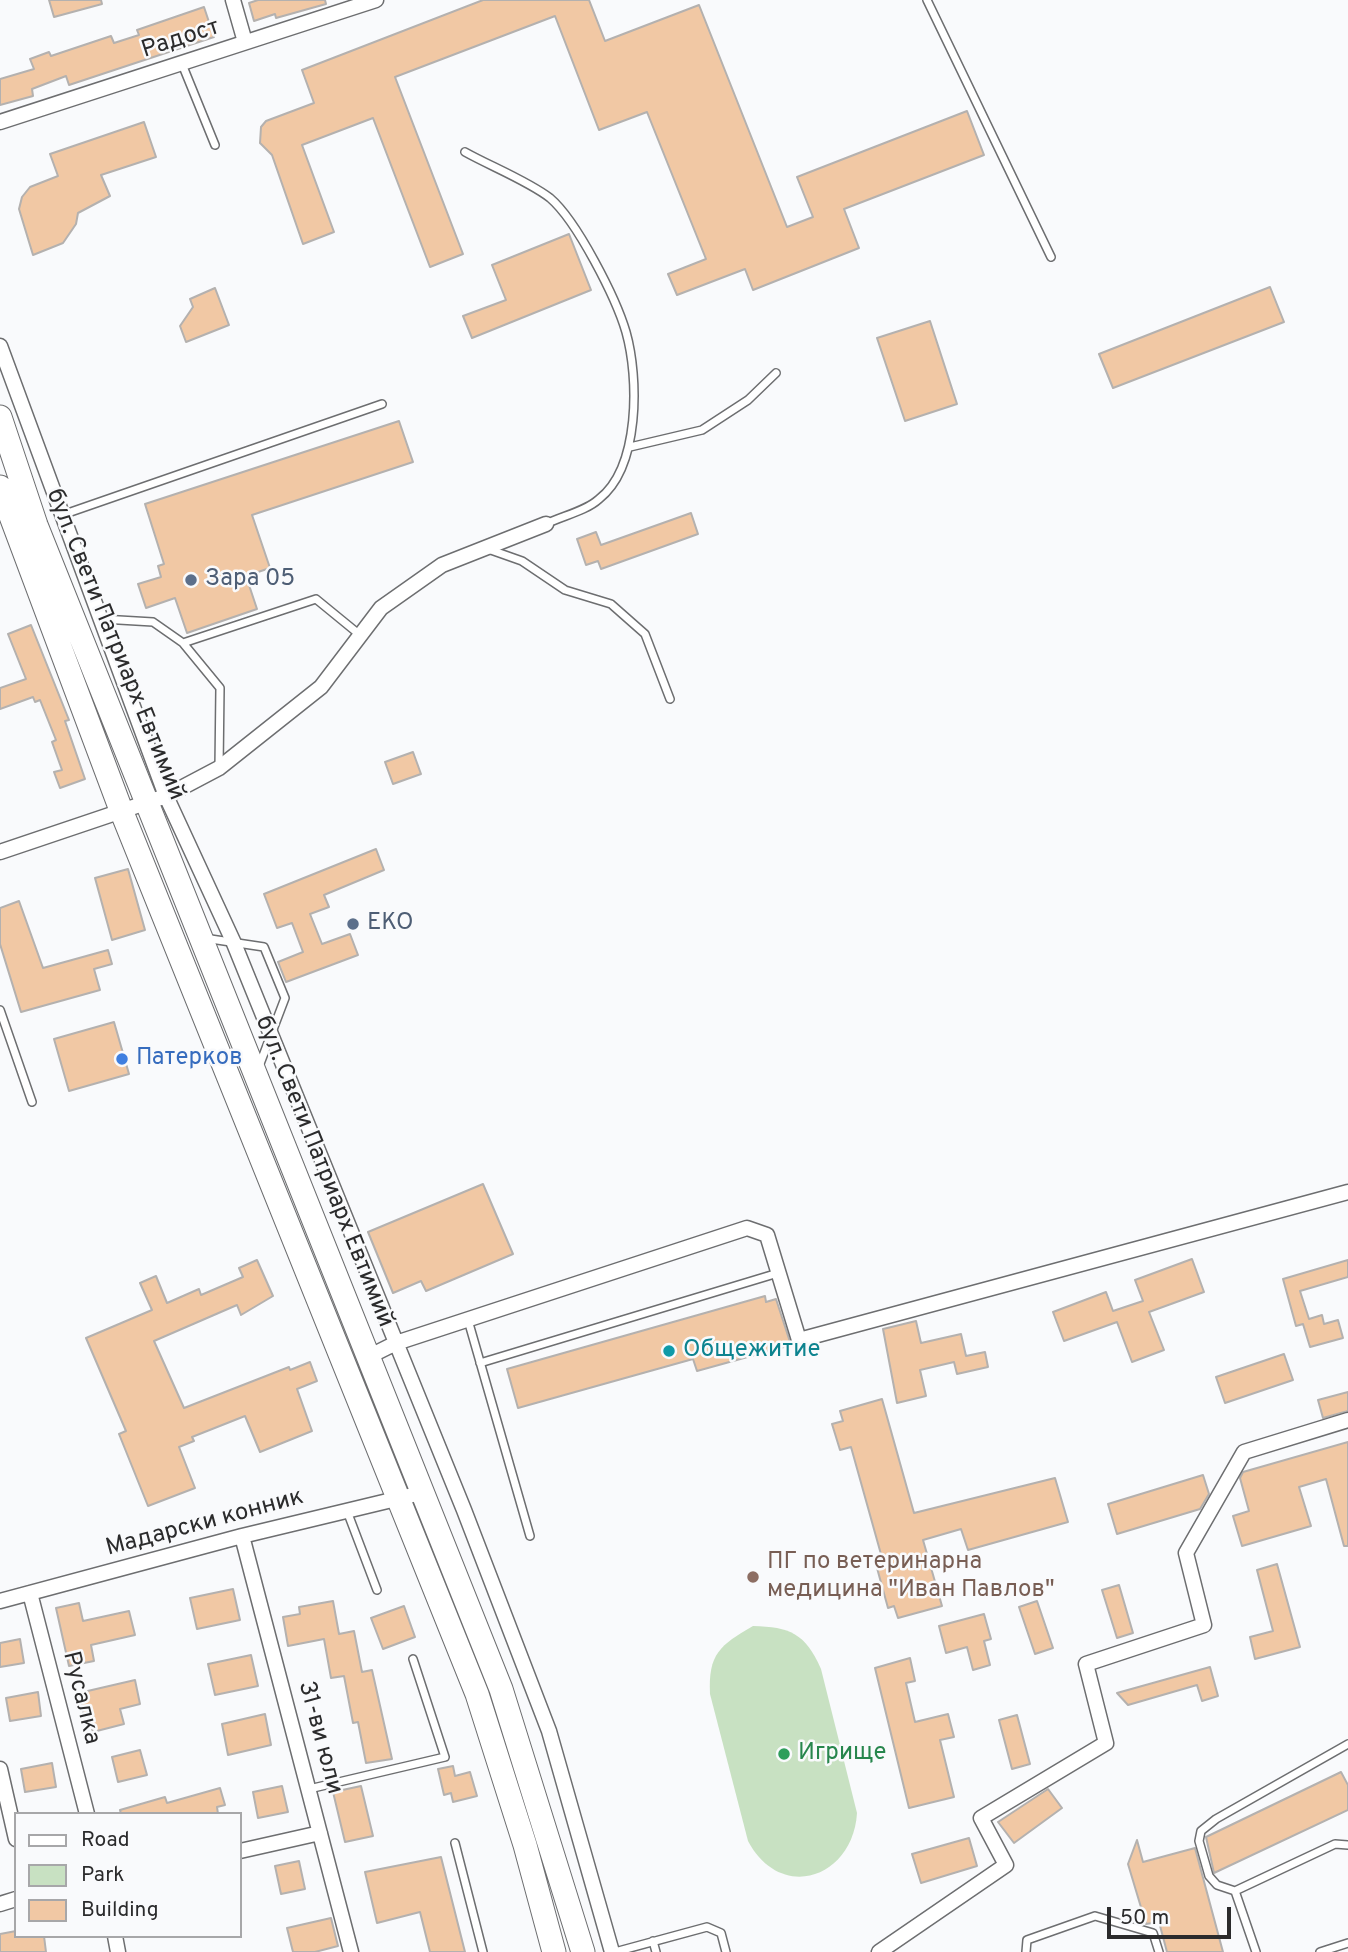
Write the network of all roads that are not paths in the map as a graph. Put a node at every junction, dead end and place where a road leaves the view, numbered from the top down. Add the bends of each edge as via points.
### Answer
1 (233, 0) edge
2 (376, 0) edge
3 (927, 0) edge
4 (245, 42) junction
5 (182, 64) junction
6 (0, 122) edge
7 (215, 145) dead end
8 (465, 152) dead end
9 (1051, 257) dead end
10 (0, 346) edge
11 (776, 373) dead end
12 (382, 404) dead end
13 (0, 417) edge
14 (630, 447) junction
15 (0, 486) edge
16 (61, 516) junction
17 (546, 524) joint
18 (8, 535) edge
19 (485, 548) junction
20 (102, 619) junction
21 (360, 635) junction
22 (183, 643) junction
23 (670, 699) dead end
24 (219, 768) junction
25 (157, 799) junction
26 (121, 810) junction
27 (0, 852) edge
28 (202, 938) junction
29 (233, 941) junction
30 (0, 1010) edge
31 (271, 1037) junction
32 (257, 1073) junction
33 (32, 1102) dead end
34 (1348, 1192) edge
35 (778, 1272) junction
36 (468, 1320) junction
37 (396, 1343) junction
38 (368, 1357) junction
39 (480, 1363) junction
40 (1348, 1420) edge
41 (421, 1493) junction
42 (397, 1499) junction
43 (347, 1511) junction
44 (242, 1536) junction
45 (530, 1536) dead end
46 (377, 1590) dead end
47 (30, 1594) junction
48 (0, 1601) edge
49 (413, 1658) dead end
50 (1348, 1744) edge
51 (0, 1769) edge
52 (309, 1789) junction
53 (86, 1812) edge
54 (14, 1830) edge
55 (320, 1833) junction
56 (455, 1843) dead end
57 (1348, 1845) edge
58 (242, 1851) edge
59 (1234, 1891) junction
60 (653, 1941) junction
61 (1348, 1943) edge
62 (351, 1952) edge
63 (483, 1952) edge
64 (554, 1952) edge
65 (583, 1952) edge
66 (613, 1952) edge
67 (656, 1952) edge
68 (726, 1952) edge
69 (879, 1952) edge
70 (1026, 1952) edge
71 (1159, 1952) edge
72 (1256, 1952) edge
73 (1320, 1952) edge

1 - 4 street
2 - 4 street, Радост
3 - 9 lane
4 - 5 street, Радост
5 - 6 street, Радост
5 - 7 lane
8 - 14 lane via 550,198 582,236 626,331 634,386
10 - 16 street
11 - 14 lane via 748,400 702,430
12 - 16 lane
13 - 25 main road, бул. Свети Патриарх Евтимий via 36,524
14 - 17 lane via 599,500
15 - 18 main road, бул. Свети Патриарх Евтимий
16 - 20 street
17 - 19 street
18 - 26 main road, бул. Свети Патриарх Евтимий
19 - 21 street via 442,565 381,608
19 - 23 lane via 522,561 565,590 611,604 645,635
20 - 22 lane via 153,622
20 - 25 street
21 - 22 lane via 316,599
21 - 24 street via 320,687
22 - 24 lane via 220,688
24 - 25 street
25 - 26 street
25 - 28 main road, бул. Свети Патриарх Евтимий
25 - 29 street
26 - 27 street
26 - 42 main road, бул. Свети Патриарх Евтимий
28 - 29 lane
28 - 32 main road, бул. Свети Патриарх Евтимий
29 - 31 street
29 - 31 lane via 264,947 285,998
30 - 33 lane
31 - 32 lane
31 - 37 street
32 - 38 main road, бул. Свети Патриарх Евтимий
34 - 35 street via 799,1340
35 - 36 street via 766,1235 747,1228
35 - 39 lane
36 - 37 street
36 - 39 lane
37 - 38 street
37 - 66 street via 549,1731
38 - 41 main road, бул. Свети Патриарх Евтимий
39 - 45 lane
40 - 69 street via 1244,1452 1186,1553 1204,1625 1086,1664 1105,1742 981,1818 1006,1865
41 - 42 street, Мадарски конник
41 - 65 main road, бул. Свети Патриарх Евтимий via 501,1689
42 - 43 street, Мадарски конник
42 - 64 main road, бул. Свети Патриарх Евтимий via 477,1694
43 - 44 street, Мадарски конник
43 - 46 lane
44 - 47 street, Мадарски конник
44 - 52 street, 31-ви юли
47 - 48 street, Мадарски конник
47 - 53 street, Русалка
49 - 52 lane via 445,1757
50 - 59 lane via 1201,1831 1199,1841 1209,1876 1217,1885
51 - 54 street
52 - 55 street, 31-ви юли
55 - 58 street
55 - 62 street, 31-ви юли
56 - 63 lane
57 - 59 lane via 1335,1844
59 - 72 lane
60 - 66 lane
60 - 67 lane
60 - 68 lane via 708,1927 721,1933
61 - 73 lane
70 - 71 lane via 1027,1940 1095,1916 1153,1933

